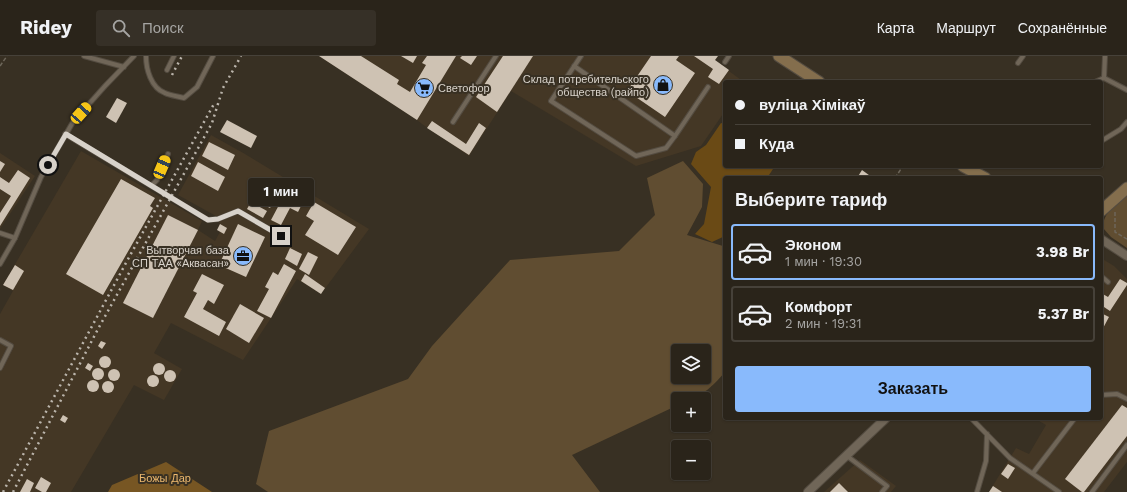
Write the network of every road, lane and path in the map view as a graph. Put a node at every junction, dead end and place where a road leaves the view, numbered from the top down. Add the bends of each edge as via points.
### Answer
1 (7, 56) edge
2 (84, 56) edge
3 (134, 56) edge
4 (146, 56) edge
5 (174, 56) edge
6 (213, 56) edge
7 (496, 56) edge
8 (581, 56) edge
9 (729, 56) edge
10 (779, 56) edge
11 (1023, 56) edge
12 (1105, 56) edge
13 (725, 62) dead end
14 (1018, 64) dead end
15 (0, 66) edge
16 (574, 66) junction
17 (124, 67) junction
18 (167, 70) dead end
19 (1104, 78) junction
20 (816, 80) edge
21 (1100, 80) edge
22 (708, 87) dead end
23 (1127, 90) edge
24 (453, 122) dead end
25 (1127, 122) edge
26 (66, 134) junction
27 (675, 136) junction
28 (1103, 139) edge
29 (168, 154) dead end
30 (967, 168) edge
31 (981, 176) edge
32 (152, 186) junction
33 (1127, 188) edge
34 (1115, 206) dead end
35 (1103, 209) edge
36 (0, 233) edge
37 (281, 236) dead end
38 (15, 238) junction
39 (1127, 239) edge
40 (1103, 240) edge
41 (1127, 256) edge
42 (0, 264) edge
43 (1103, 278) edge
44 (1108, 282) dead end
45 (0, 340) edge
46 (0, 368) edge
47 (1103, 395) edge
48 (1127, 399) edge
49 (884, 420) edge
50 (973, 420) edge
51 (1073, 420) edge
52 (987, 434) junction
53 (1127, 445) edge
54 (846, 456) junction
55 (1033, 473) junction
56 (808, 492) edge
57 (882, 492) edge
58 (977, 492) edge
59 (1059, 492) edge
60 (1092, 492) edge

1 - 15 path
2 - 17 lane
3 - 17 lane
4 - 6 lane via 146,66 152,82 164,93 184,98 197,86
5 - 18 lane
7 - 24 lane
8 - 16 lane
9 - 13 lane
10 - 20 street
11 - 14 lane
12 - 19 lane
16 - 27 lane
16 - 27 lane via 551,100 636,156 666,148
17 - 26 lane via 104,86
19 - 21 lane
19 - 23 lane
22 - 27 lane
25 - 28 lane via 1121,129
26 - 32 lane
26 - 38 lane via 41,177
29 - 32 lane
30 - 31 street
32 - 37 lane via 208,220 238,211
33 - 35 street
34 - 39 path via 1115,232
36 - 38 lane
38 - 42 lane
40 - 41 street
43 - 44 lane
45 - 46 lane via 11,346
47 - 48 lane via 1117,394
49 - 54 street
50 - 52 lane
51 - 55 lane
52 - 55 lane via 1010,458
52 - 58 lane via 986,460
53 - 60 lane
54 - 56 street
54 - 57 lane via 887,486
55 - 59 lane

